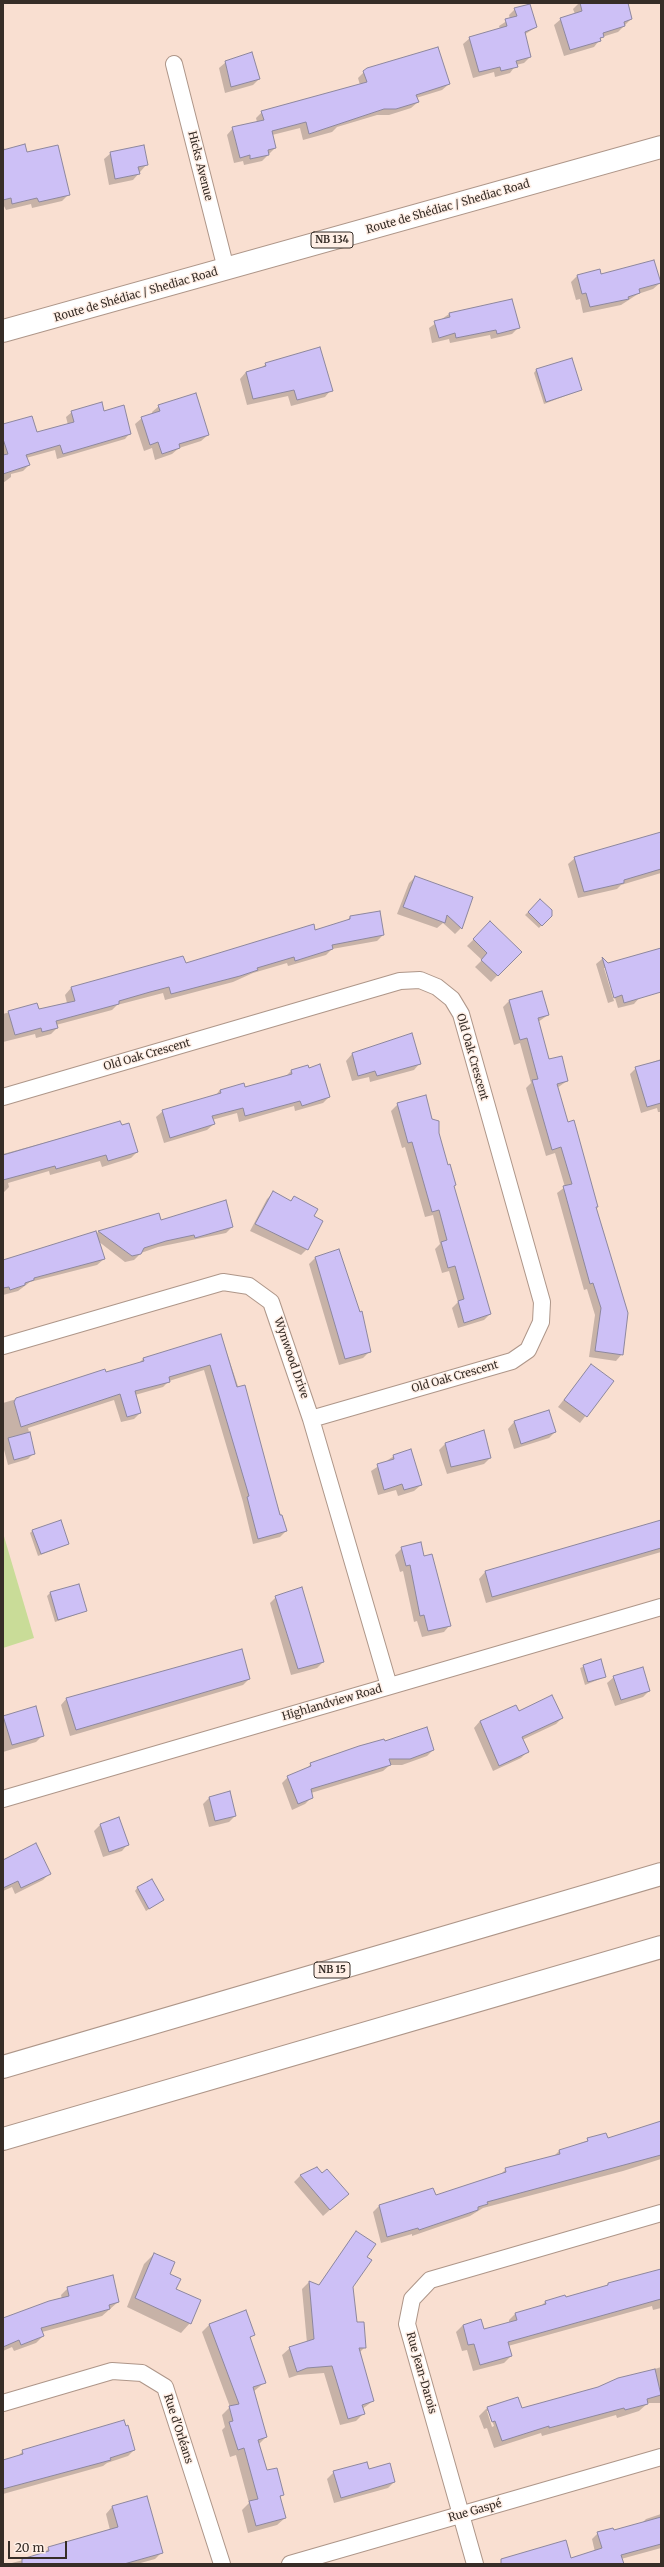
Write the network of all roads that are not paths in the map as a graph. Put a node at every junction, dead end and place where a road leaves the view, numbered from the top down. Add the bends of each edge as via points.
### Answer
1 (174, 64) dead end
2 (661, 147) edge
3 (226, 269) junction
4 (3, 331) edge
5 (3, 1097) edge
6 (3, 1346) edge
7 (312, 1419) junction
8 (661, 1607) edge
9 (389, 1686) junction
10 (3, 1798) edge
11 (661, 1874) edge
12 (661, 1947) edge
13 (3, 2067) edge
14 (3, 2139) edge
15 (661, 2213) edge
16 (3, 2403) edge
17 (661, 2457) edge
18 (461, 2515) junction
19 (222, 2564) edge
20 (290, 2564) edge
21 (475, 2564) edge

1 - 3 street, Hicks Avenue
2 - 3 main road, Route de Shédiac / Shediac Road / NB 134
3 - 4 main road, Route de Shédiac / Shediac Road / NB 134
5 - 7 street, Old Oak Crescent via 400,981 420,980 437,987 452,998 461,1014 542,1302 541,1322 528,1350 512,1361
6 - 7 street, Wynwood Drive via 223,1282 249,1286 271,1302
7 - 9 street, Wynwood Drive
8 - 9 street, Highlandview Road
9 - 10 street, Highlandview Road
11 - 13 main road, NB 15
12 - 14 main road
15 - 18 street, Rue Jean-Darois via 430,2280 412,2299 407,2324
16 - 19 street, Rue d'Orléans via 112,2371 142,2373 165,2387
17 - 18 street, Rue Gaspé
18 - 20 street, Rue Gaspé
18 - 21 street, Rue Jean-Darois

